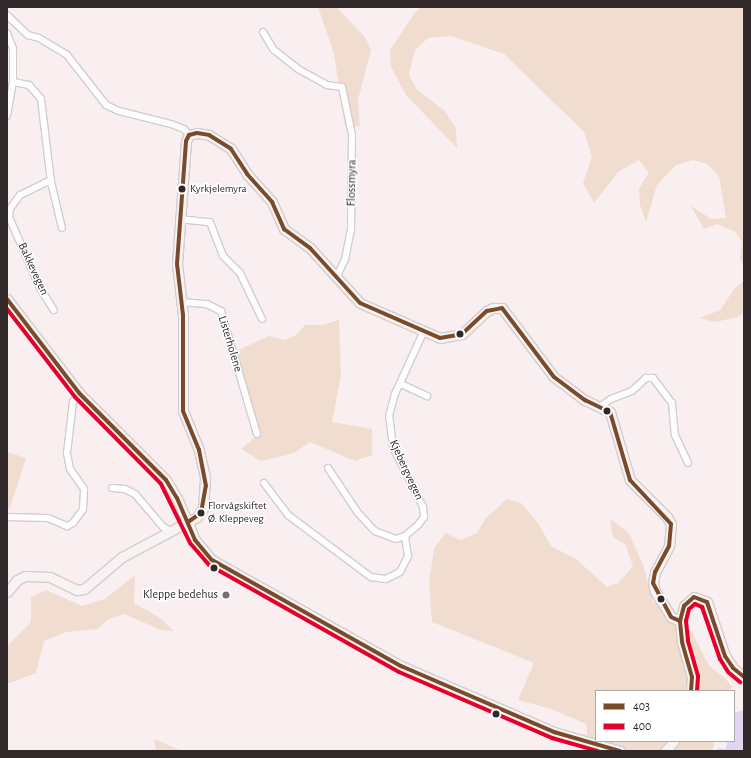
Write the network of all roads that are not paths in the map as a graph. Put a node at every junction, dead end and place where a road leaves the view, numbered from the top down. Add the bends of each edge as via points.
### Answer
1 (7, 14) edge
2 (263, 32) dead end
3 (7, 33) edge
4 (13, 82) junction
5 (7, 115) edge
6 (189, 135) junction
7 (51, 180) junction
8 (179, 219) junction
9 (62, 228) dead end
10 (336, 278) junction
11 (7, 299) edge
12 (182, 302) junction
13 (54, 310) dead end
14 (262, 319) dead end
15 (424, 331) junction
16 (401, 384) junction
17 (79, 393) junction
18 (427, 396) dead end
19 (601, 406) junction
20 (257, 434) dead end
21 (688, 462) dead end
22 (328, 468) dead end
23 (264, 483) dead end
24 (112, 488) dead end
25 (7, 517) edge
26 (188, 522) junction
27 (172, 531) junction
28 (405, 536) junction
29 (7, 592) edge
30 (680, 620) junction
31 (744, 678) edge
32 (691, 690) edge
33 (673, 742) edge
34 (620, 751) edge
35 (665, 751) edge

1 - 6 street via 28,35 67,55 106,105 171,124 184,129
2 - 10 street, Flossmyra via 274,50 298,69 327,85 342,87 352,135 352,229 345,259
3 - 4 street via 13,49
4 - 5 street
4 - 7 street via 29,85 41,99
6 - 8 street via 186,141
6 - 10 street via 209,135 231,149 247,174 272,202 284,229 310,248
7 - 9 street
7 - 13 street, Bakkevegen via 20,195 10,209 9,217 40,288
8 - 12 street via 177,264
8 - 14 street via 210,222 223,256 240,273
10 - 15 street via 360,302
11 - 17 street
12 - 20 street, Listerholene via 207,304 221,311
12 - 26 street via 183,410 199,450 206,486 201,513
15 - 16 street, Kjebergvegen
15 - 19 street via 440,338 455,336 469,328 487,311 502,308 554,378 585,400
16 - 18 street
16 - 28 street, Kjebergvegen via 391,406 390,435 397,457 422,502 424,514 418,525
17 - 25 street via 72,402 67,453 70,469 85,492 80,513 73,523 67,526 48,518
17 - 26 street via 166,480
19 - 21 street via 632,391 646,378 653,378 672,403 674,431
19 - 30 street via 612,415 630,480 671,524 669,546 655,572 653,583 671,617
22 - 28 street via 342,492 370,528 390,538
23 - 28 street via 288,515 371,577 386,579 400,572 408,556
24 - 27 street via 125,489 135,494 164,527
26 - 27 street
26 - 34 street via 200,548 220,565 366,648 401,666 537,725
27 - 29 street via 122,557 84,589 77,590 50,577 25,576 14,582
30 - 31 street via 684,606 690,598 698,596 704,599 725,656
30 - 32 street via 682,641 692,677
33 - 35 street

